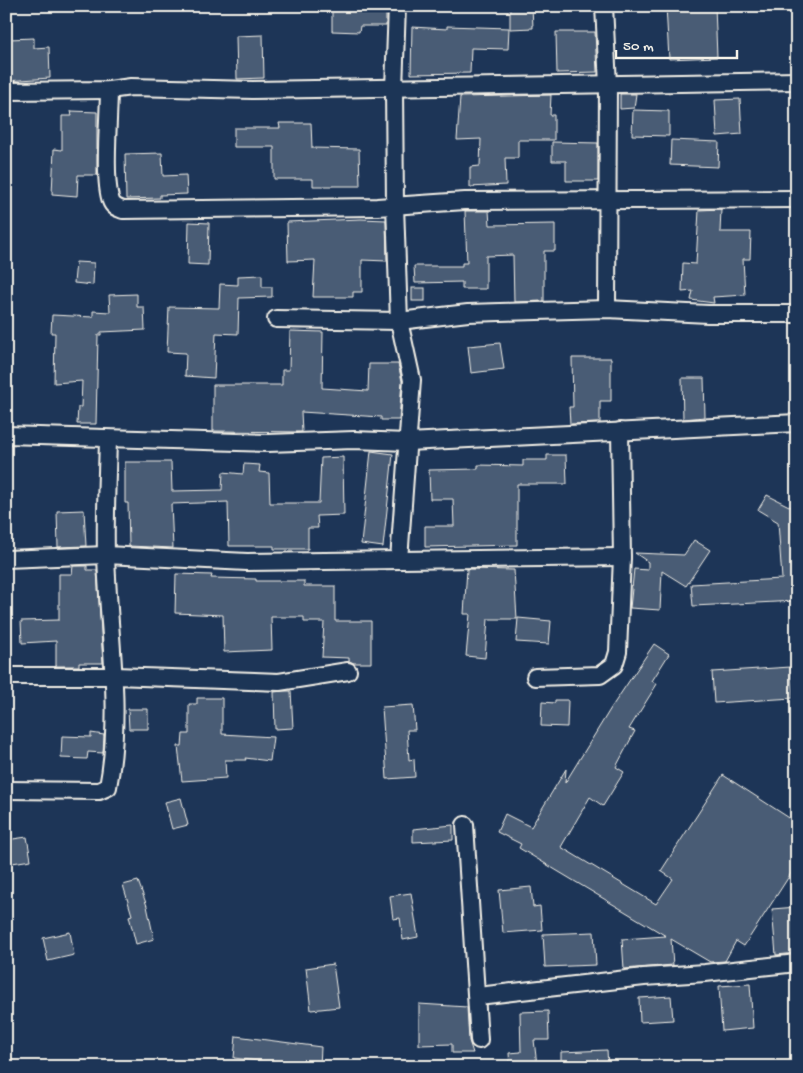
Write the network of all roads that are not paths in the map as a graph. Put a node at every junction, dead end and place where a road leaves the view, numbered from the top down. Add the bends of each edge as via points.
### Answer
1 (397, 6) edge
2 (604, 6) edge
3 (797, 81) edge
4 (608, 85) junction
5 (394, 88) junction
6 (109, 90) junction
7 (6, 91) edge
8 (797, 200) edge
9 (608, 201) junction
10 (395, 205) junction
11 (607, 309) junction
12 (797, 314) edge
13 (276, 320) dead end
14 (399, 321) junction
15 (797, 423) edge
16 (620, 431) junction
17 (6, 435) edge
18 (108, 440) junction
19 (407, 442) junction
20 (106, 555) junction
21 (622, 557) junction
22 (6, 559) edge
23 (399, 560) junction
24 (348, 671) dead end
25 (6, 676) edge
26 (116, 676) junction
27 (535, 677) dead end
28 (6, 790) edge
29 (465, 825) dead end
30 (797, 963) edge
31 (478, 996) junction
32 (479, 1040) dead end

1 - 5 street
2 - 4 street
3 - 4 street
4 - 5 street
4 - 9 street
5 - 6 street via 253,90 131,87
5 - 10 street
6 - 7 street
6 - 10 street via 108,176 111,200 117,208 187,210
8 - 9 street
9 - 10 street via 465,201
9 - 11 street
10 - 14 street
11 - 12 street
11 - 14 street via 468,313
13 - 14 street
14 - 19 street via 412,380
15 - 16 street
16 - 19 street
16 - 21 street
17 - 18 street
18 - 19 street via 268,444 354,440
18 - 20 street
19 - 23 street
20 - 22 street
20 - 23 street via 247,562
20 - 26 street
21 - 23 street
21 - 27 street via 618,652 614,665 600,675
24 - 26 street via 278,682
25 - 26 street
26 - 28 street via 113,763 108,787 99,791
29 - 31 street
30 - 31 street
31 - 32 street

